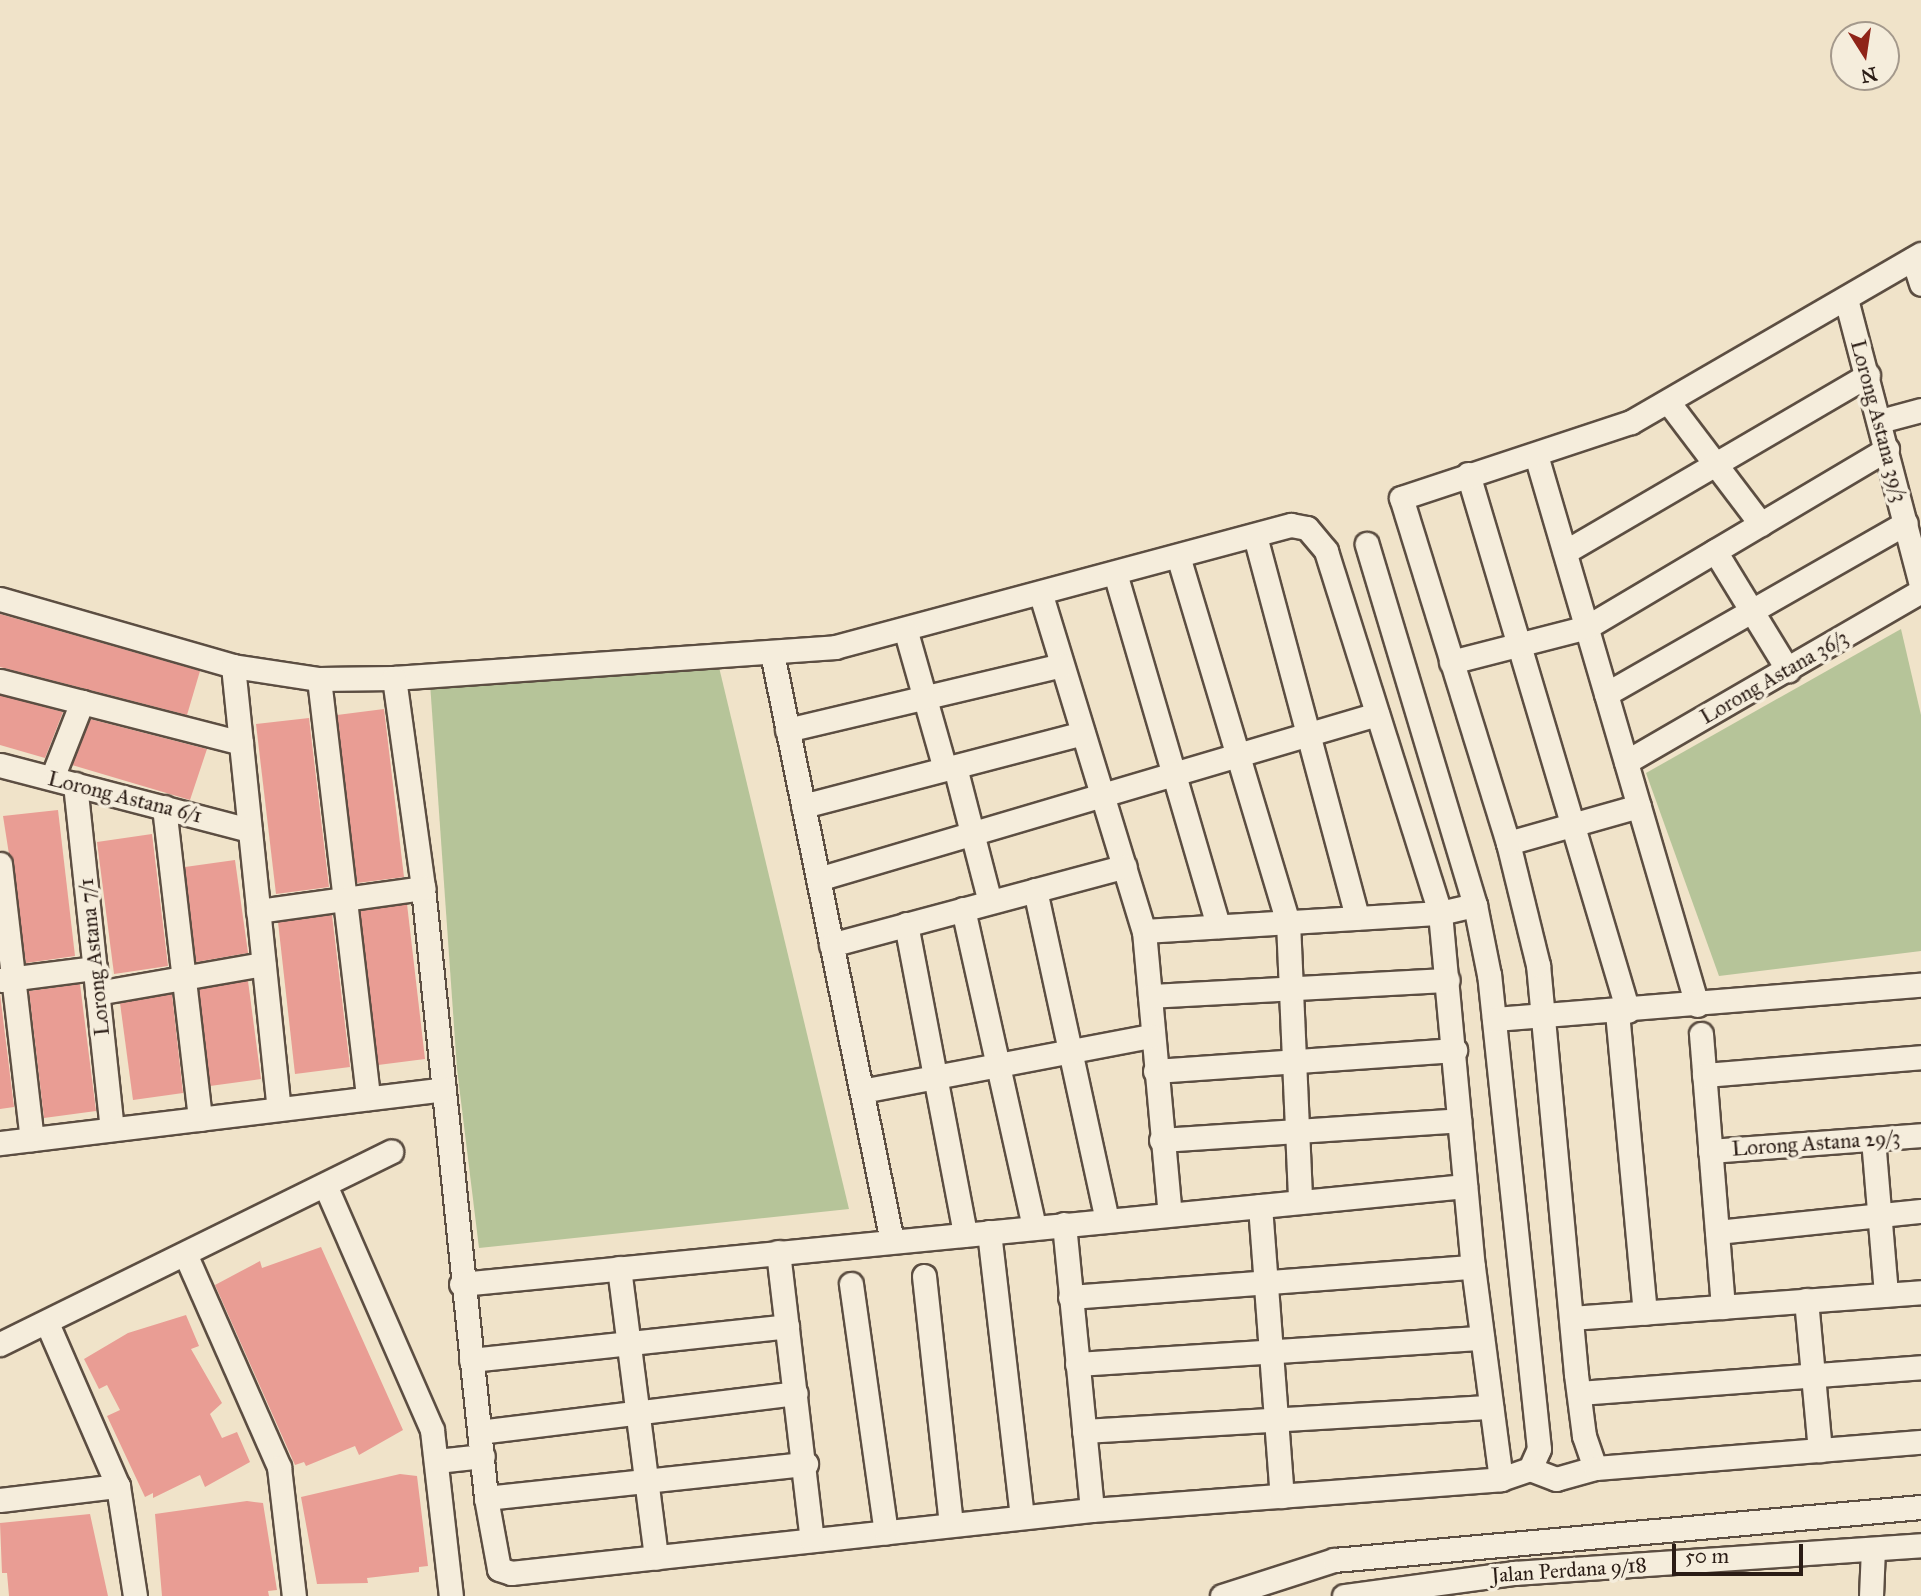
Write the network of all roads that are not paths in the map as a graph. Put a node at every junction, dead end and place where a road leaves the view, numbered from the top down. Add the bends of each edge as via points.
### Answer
1 (1917, 256) edge
2 (1921, 284) edge
3 (1846, 299) junction
4 (1868, 375) junction
5 (1669, 403) junction
6 (1921, 410) edge
7 (1880, 421) junction
8 (1887, 449) junction
9 (1536, 456) junction
10 (1715, 464) junction
11 (1468, 474) junction
12 (1906, 523) junction
13 (1761, 524) junction
14 (1255, 536) junction
15 (1367, 544) dead end
16 (1715, 551) junction
17 (1565, 552) junction
18 (1178, 556) junction
19 (1115, 573) junction
20 (1921, 585) edge
21 (1921, 591) edge
22 (1041, 595) junction
23 (0, 598) edge
24 (1752, 608) junction
25 (1587, 627) junction
26 (906, 632) junction
27 (1518, 645) junction
28 (772, 653) junction
29 (1451, 662) junction
30 (1061, 665) junction
31 (233, 666) junction
32 (1788, 670) junction
33 (394, 678) junction
34 (319, 679) junction
35 (0, 681) edge
36 (1606, 694) junction
37 (925, 697) junction
38 (82, 702) junction
39 (1377, 715) junction
40 (788, 730) junction
41 (1083, 733) junction
42 (1308, 735) junction
43 (241, 743) junction
44 (1239, 755) junction
45 (1626, 762) junction
46 (0, 765) edge
47 (950, 768) junction
48 (1174, 775) junction
49 (52, 778) junction
50 (75, 784) junction
51 (1101, 796) junction
52 (803, 806) junction
53 (1639, 806) junction
54 (164, 807) junction
55 (1572, 825) junction
56 (250, 830) junction
57 (972, 833) junction
58 (1508, 843) junction
59 (0, 864) edge
60 (1125, 866) junction
61 (818, 879) junction
62 (423, 888) junction
63 (1035, 890) junction
64 (345, 899) junction
65 (990, 902) junction
66 (1475, 905) junction
67 (963, 909) junction
68 (258, 911) junction
69 (1440, 913) junction
70 (1357, 918) junction
71 (1288, 922) junction
72 (906, 924) junction
73 (1217, 926) junction
74 (1144, 931) junction
75 (831, 945) junction
76 (264, 964) junction
77 (95, 968) junction
78 (184, 978) junction
79 (7, 979) edge
80 (1448, 980) junction
81 (1921, 985) edge
82 (1292, 987) junction
83 (97, 993) junction
84 (1150, 996) junction
85 (1697, 1005) junction
86 (1622, 1011) junction
87 (1544, 1018) junction
88 (1494, 1019) junction
89 (1701, 1034) dead end
90 (1151, 1036) junction
91 (1070, 1049) junction
92 (1455, 1051) junction
93 (1921, 1057) edge
94 (1296, 1061) junction
95 (1001, 1064) junction
96 (1155, 1071) junction
97 (1704, 1075) junction
98 (936, 1076) junction
99 (444, 1089) junction
100 (862, 1091) junction
101 (368, 1098) junction
102 (279, 1109) junction
103 (200, 1119) junction
104 (1459, 1120) junction
105 (113, 1129) junction
106 (1297, 1131) junction
107 (1921, 1135) edge
108 (33, 1139) junction
109 (1873, 1139) junction
110 (1161, 1140) junction
111 (0, 1143) edge
112 (1710, 1151) junction
113 (391, 1152) dead end
114 (325, 1185) junction
115 (1465, 1186) junction
116 (1300, 1202) junction
117 (1260, 1206) junction
118 (1921, 1211) edge
119 (1170, 1214) junction
120 (1881, 1214) junction
121 (1107, 1220) junction
122 (1064, 1224) junction
123 (1034, 1227) junction
124 (989, 1232) junction
125 (1717, 1232) junction
126 (965, 1234) junction
127 (892, 1241) junction
128 (778, 1252) junction
129 (186, 1256) junction
130 (1473, 1267) junction
131 (619, 1268) junction
132 (924, 1276) dead end
133 (1266, 1282) junction
134 (461, 1284) junction
135 (851, 1284) dead end
136 (1921, 1292) edge
137 (1886, 1294) junction
138 (1070, 1297) junction
139 (1805, 1300) junction
140 (1723, 1307) junction
141 (1645, 1312) junction
142 (1571, 1318) junction
143 (47, 1323) junction
144 (787, 1326) junction
145 (1482, 1338) junction
146 (628, 1342) junction
147 (0, 1344) edge
148 (1271, 1352) junction
149 (471, 1360) junction
150 (1077, 1364) junction
151 (1921, 1367) edge
152 (1813, 1376) junction
153 (796, 1393) junction
154 (1579, 1393) junction
155 (1491, 1407) junction
156 (634, 1413) junction
157 (1276, 1420) junction
158 (1084, 1431) junction
159 (479, 1432) junction
160 (1921, 1442) edge
161 (1820, 1450) junction
162 (482, 1456) junction
163 (437, 1461) junction
164 (806, 1464) junction
165 (1595, 1468) junction
166 (1530, 1469) junction
167 (1501, 1479) junction
168 (644, 1481) junction
169 (118, 1486) junction
170 (1282, 1496) junction
171 (486, 1498) junction
172 (0, 1500) edge
173 (1921, 1507) edge
174 (1092, 1510) junction
175 (1022, 1517) junction
176 (951, 1525) junction
177 (886, 1532) junction
178 (812, 1540) junction
179 (1921, 1545) edge
180 (1874, 1549) junction
181 (656, 1558) junction
182 (1513, 1585) edge
183 (1431, 1590) edge
184 (135, 1596) edge
185 (294, 1596) edge
186 (451, 1596) edge
187 (1222, 1596) edge
188 (1345, 1596) edge
189 (1871, 1596) edge

1 - 2 street
1 - 3 street
3 - 4 street, Lorong Astana 39/3
3 - 5 street
4 - 7 street, Lorong Astana 39/3
4 - 10 street
5 - 9 street
5 - 10 street
6 - 7 street
7 - 8 street, Lorong Astana 39/3
8 - 12 street, Lorong Astana 39/3
8 - 13 street
9 - 11 street
9 - 17 street
10 - 13 street
10 - 17 street
11 - 27 street
11 - 29 street via 1401,498
12 - 20 street, Lorong Astana 39/3
12 - 24 street
13 - 16 street
14 - 18 street
14 - 39 street via 1291,525 1316,536 1326,551
14 - 42 street
15 - 66 street
16 - 24 street
16 - 25 street
17 - 25 street
18 - 19 street
18 - 44 street
19 - 22 street
19 - 48 street
21 - 32 street, Lorong Astana 36/3
22 - 26 street
22 - 30 street
23 - 31 street
24 - 32 street
24 - 36 street
25 - 27 street
25 - 36 street
26 - 28 street
26 - 37 street
27 - 29 street
27 - 55 street
28 - 33 street
28 - 40 street
29 - 58 street
30 - 37 street
30 - 41 street
31 - 34 street
31 - 43 street
32 - 45 street, Lorong Astana 36/3
33 - 34 street
33 - 62 street
34 - 64 street
35 - 38 street
36 - 45 street
37 - 40 street
37 - 47 street
38 - 43 street
38 - 49 street
39 - 42 street
39 - 69 street
40 - 52 street
41 - 47 street
41 - 51 street
42 - 44 street
42 - 70 street
43 - 56 street
44 - 48 street
44 - 71 street
45 - 53 street
46 - 49 street, Lorong Astana 6/1
47 - 52 street
47 - 57 street
48 - 51 street
48 - 73 street
49 - 50 street, Lorong Astana 6/1
50 - 54 street, Lorong Astana 6/1
50 - 77 street, Lorong Astana 7/1
51 - 57 street
51 - 60 street
52 - 61 street
53 - 55 street
53 - 85 street
54 - 56 street, Lorong Astana 6/1
54 - 78 street
55 - 58 street
55 - 86 street
56 - 68 street
57 - 61 street
57 - 65 street
58 - 87 street via 1538,965
59 - 79 street
60 - 63 street
60 - 74 street
61 - 75 street
62 - 64 street
62 - 99 street
63 - 65 street
63 - 91 street
64 - 68 street
64 - 101 street
65 - 67 street
66 - 69 street
66 - 88 street
67 - 72 street
67 - 95 street
68 - 76 street
69 - 70 street
69 - 80 street
70 - 71 street
71 - 73 street
71 - 82 street
72 - 75 street
72 - 98 street
73 - 74 street
74 - 84 street
75 - 100 street
76 - 78 street
76 - 102 street
77 - 79 street
77 - 83 street, Lorong Astana 7/1
78 - 83 street
78 - 103 street
79 - 108 street
80 - 82 street
80 - 92 street
81 - 85 street
82 - 84 street
82 - 94 street
83 - 105 street, Lorong Astana 7/1
84 - 90 street
85 - 86 street
86 - 87 street
86 - 141 street
87 - 88 street
87 - 142 street
88 - 166 street via 1538,1422 1538,1460
89 - 97 street
90 - 91 street
90 - 96 street
91 - 95 street
91 - 121 street
92 - 94 street
92 - 104 street
93 - 97 street
94 - 96 street
94 - 106 street
95 - 98 street
95 - 123 street
96 - 110 street
97 - 112 street
98 - 100 street
98 - 126 street
99 - 101 street
99 - 134 street
100 - 127 street
101 - 102 street
102 - 103 street
103 - 105 street
104 - 106 street
104 - 115 street
105 - 108 street
106 - 110 street
106 - 116 street
107 - 109 street, Lorong Astana 29/3
108 - 111 street
109 - 112 street, Lorong Astana 29/3
109 - 120 street
110 - 119 street
112 - 125 street
113 - 114 street
114 - 129 street
114 - 163 street via 424,1407
115 - 116 street
115 - 130 street
116 - 117 street
117 - 119 street
117 - 133 street
118 - 120 street
119 - 121 street
120 - 125 street
120 - 137 street
121 - 122 street
122 - 123 street
122 - 138 street
123 - 124 street
124 - 126 street
124 - 175 street
125 - 140 street
126 - 127 street
127 - 128 street
128 - 131 street
128 - 144 street
129 - 143 street
129 - 185 street via 279,1467
130 - 133 street
130 - 145 street
131 - 134 street
131 - 146 street
132 - 176 street
133 - 138 street
133 - 148 street
134 - 149 street
135 - 177 street
136 - 137 street
137 - 139 street
138 - 150 street
139 - 140 street
139 - 152 street
140 - 141 street
141 - 142 street
142 - 154 street
143 - 147 street
143 - 169 street
144 - 146 street
144 - 153 street
145 - 148 street
145 - 155 street
146 - 149 street
146 - 156 street
148 - 150 street
148 - 157 street
149 - 159 street
150 - 158 street
151 - 152 street
152 - 154 street
152 - 161 street
153 - 156 street
153 - 164 street
154 - 165 street
155 - 157 street
155 - 167 street
156 - 159 street
156 - 168 street
157 - 158 street
157 - 170 street
158 - 174 street
159 - 162 street
160 - 161 street
161 - 165 street
162 - 163 street
162 - 171 street
163 - 186 street
164 - 168 street
164 - 178 street
165 - 166 street via 1556,1479
166 - 167 street
167 - 170 street
168 - 171 street
168 - 181 street
169 - 172 street
169 - 184 street
170 - 174 street
171 - 181 street via 499,1569 511,1573
173 - 187 street via 1334,1560
174 - 175 street
175 - 176 street
176 - 177 street
177 - 178 street
178 - 181 street
179 - 180 street, Jalan Perdana 9/18
180 - 182 street, Jalan Perdana 9/18
180 - 189 street
182 - 183 street, Jalan Perdana 9/18
183 - 188 street, Jalan Perdana 9/18

